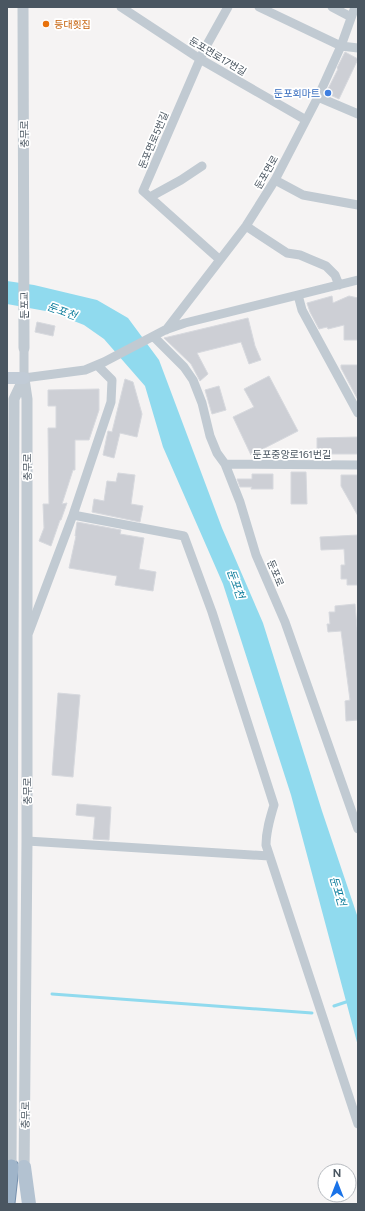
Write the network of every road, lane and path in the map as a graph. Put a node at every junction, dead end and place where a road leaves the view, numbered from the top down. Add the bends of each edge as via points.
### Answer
1 (23, 7) edge
2 (121, 7) edge
3 (228, 7) edge
4 (259, 7) edge
5 (332, 7) edge
6 (355, 7) edge
7 (351, 17) junction
8 (341, 46) junction
9 (358, 48) edge
10 (200, 59) junction
11 (318, 97) junction
12 (358, 114) edge
13 (306, 120) junction
14 (202, 166) dead end
15 (275, 180) junction
16 (150, 197) junction
17 (358, 205) edge
18 (246, 226) junction
19 (219, 260) junction
20 (24, 261) joint
21 (358, 280) edge
22 (339, 285) junction
23 (298, 295) junction
24 (165, 330) junction
25 (153, 338) junction
26 (24, 348) joint
27 (101, 364) junction
28 (7, 378) edge
29 (24, 378) junction
30 (358, 413) edge
31 (225, 464) junction
32 (358, 465) edge
33 (73, 514) junction
34 (27, 637) junction
35 (27, 800) junction
36 (9, 803) edge
37 (358, 829) edge
38 (27, 841) junction
39 (269, 856) junction
40 (358, 1124) edge
41 (9, 1145) edge
42 (18, 1167) junction
43 (8, 1204) edge
44 (22, 1204) edge
45 (29, 1204) edge

1 - 20 street, 충무로
2 - 10 street, 둔포면로17번길
3 - 10 street, 둔포면로5번길
4 - 8 street
5 - 7 street
6 - 7 street, 둔포면로
7 - 8 street, 둔포면로
8 - 9 street
8 - 11 street, 둔포면로
10 - 13 street, 둔포면로17번길
10 - 16 street, 둔포면로5번길 via 143,191
11 - 12 street
11 - 13 street, 둔포면로
13 - 15 street, 둔포면로
14 - 16 street
15 - 17 street via 303,196
15 - 18 street, 둔포면로
16 - 19 street
18 - 19 street, 둔포면로
18 - 22 street via 287,253 300,255 326,266 335,275
19 - 24 street, 둔포면로
20 - 26 street, 둔포교
21 - 22 street
22 - 23 street
23 - 24 street
23 - 30 street via 302,310
24 - 25 street
25 - 27 street
25 - 31 street, 둔포로 via 177,358 193,380 202,402 210,436
26 - 29 street, 충무로
27 - 29 street via 85,370
27 - 33 street via 112,380 110,402
28 - 29 main road
29 - 34 street, 충무로 via 27,399
29 - 36 street, 충무로 via 14,399
31 - 32 street, 둔포중앙로161번길
31 - 37 street, 둔포로 via 256,555 298,657
33 - 34 street
33 - 39 street via 184,536 212,612 274,805 266,836
34 - 35 street, 충무로
35 - 36 street
35 - 38 street, 충무로
36 - 41 street, 충무로
38 - 39 street
38 - 42 street, 충무로
39 - 40 street
41 - 42 street, 충무로
42 - 43 highway
42 - 44 street, 충무로
42 - 45 main road

